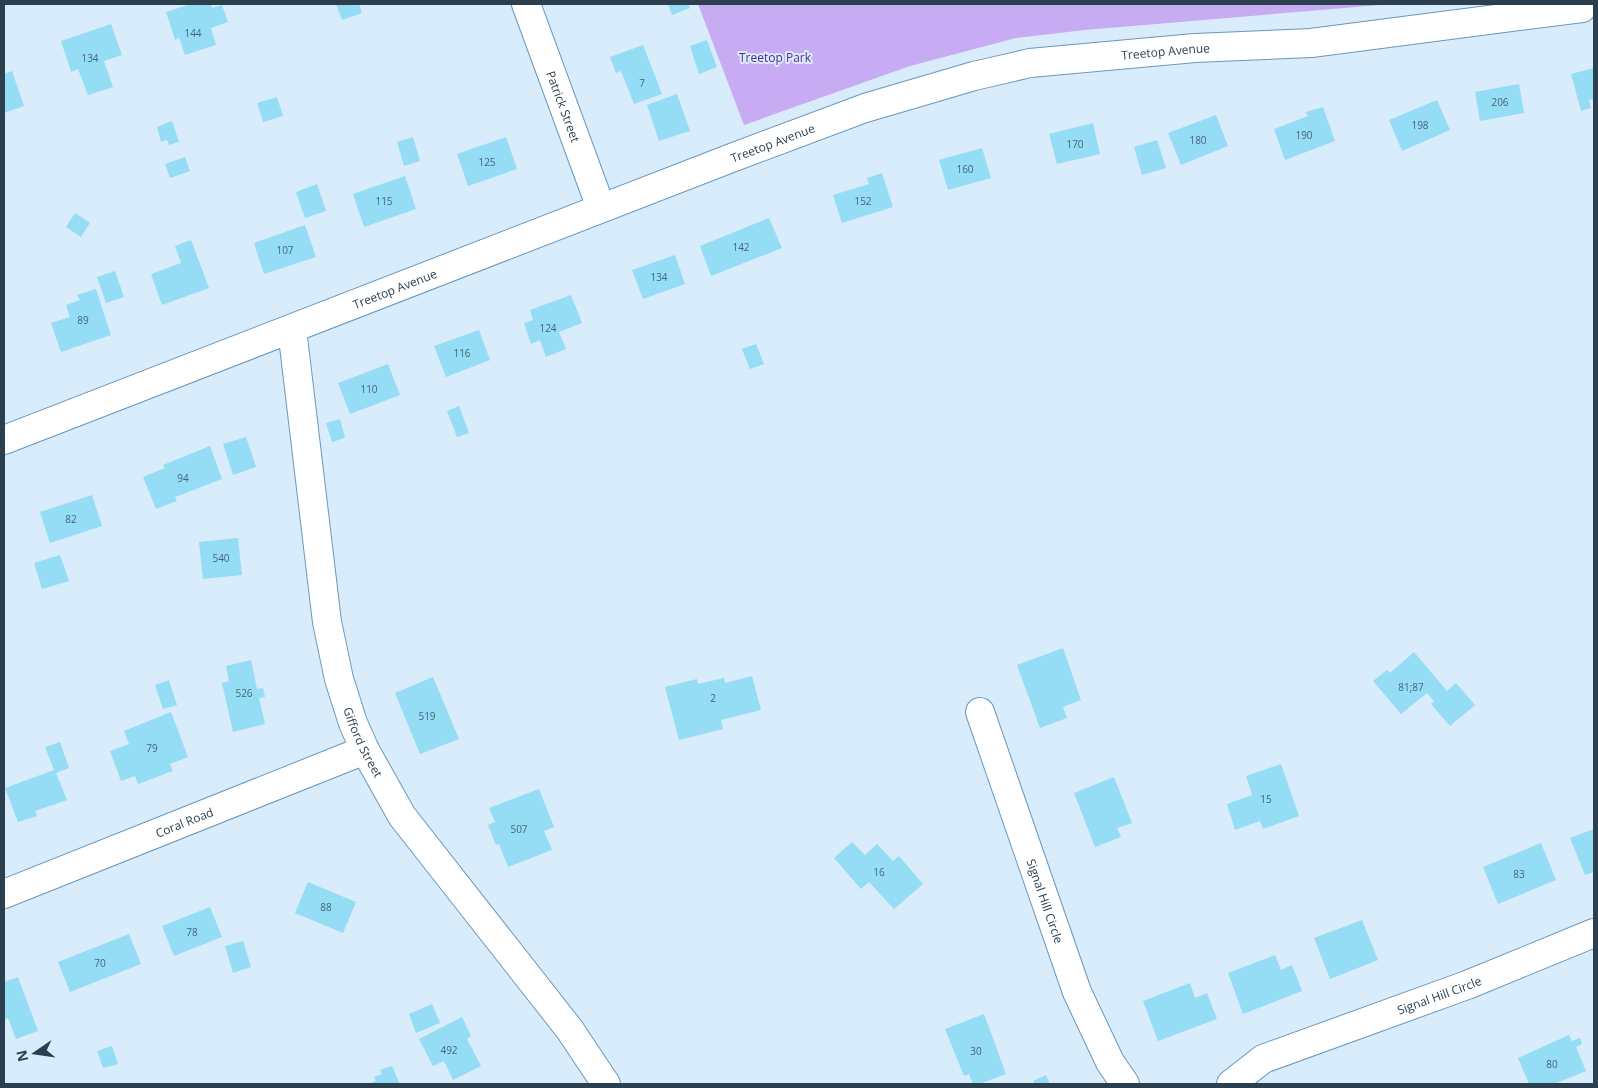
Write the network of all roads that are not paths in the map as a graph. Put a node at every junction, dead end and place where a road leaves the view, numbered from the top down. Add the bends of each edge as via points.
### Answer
1 (526, 4) edge
2 (1582, 8) dead end
3 (601, 208) junction
4 (292, 329) junction
5 (4, 440) edge
6 (980, 712) dead end
7 (365, 750) junction
8 (4, 894) edge
9 (1594, 934) edge
10 (606, 1084) edge
11 (1126, 1084) edge
12 (1233, 1084) edge

1 - 3 street, Patrick Street
2 - 3 street, Treetop Avenue via 1311,43 1195,48 1030,64 974,76 866,108
3 - 4 street, Treetop Avenue
4 - 5 street, Treetop Avenue
4 - 7 street, Gifford Street via 327,622 339,679
6 - 11 street, Signal Hill Circle via 1078,992 1110,1062
7 - 8 street, Coral Road
7 - 10 street, Gifford Street via 402,816 570,1030
9 - 12 street, Signal Hill Circle via 1467,985 1263,1059

